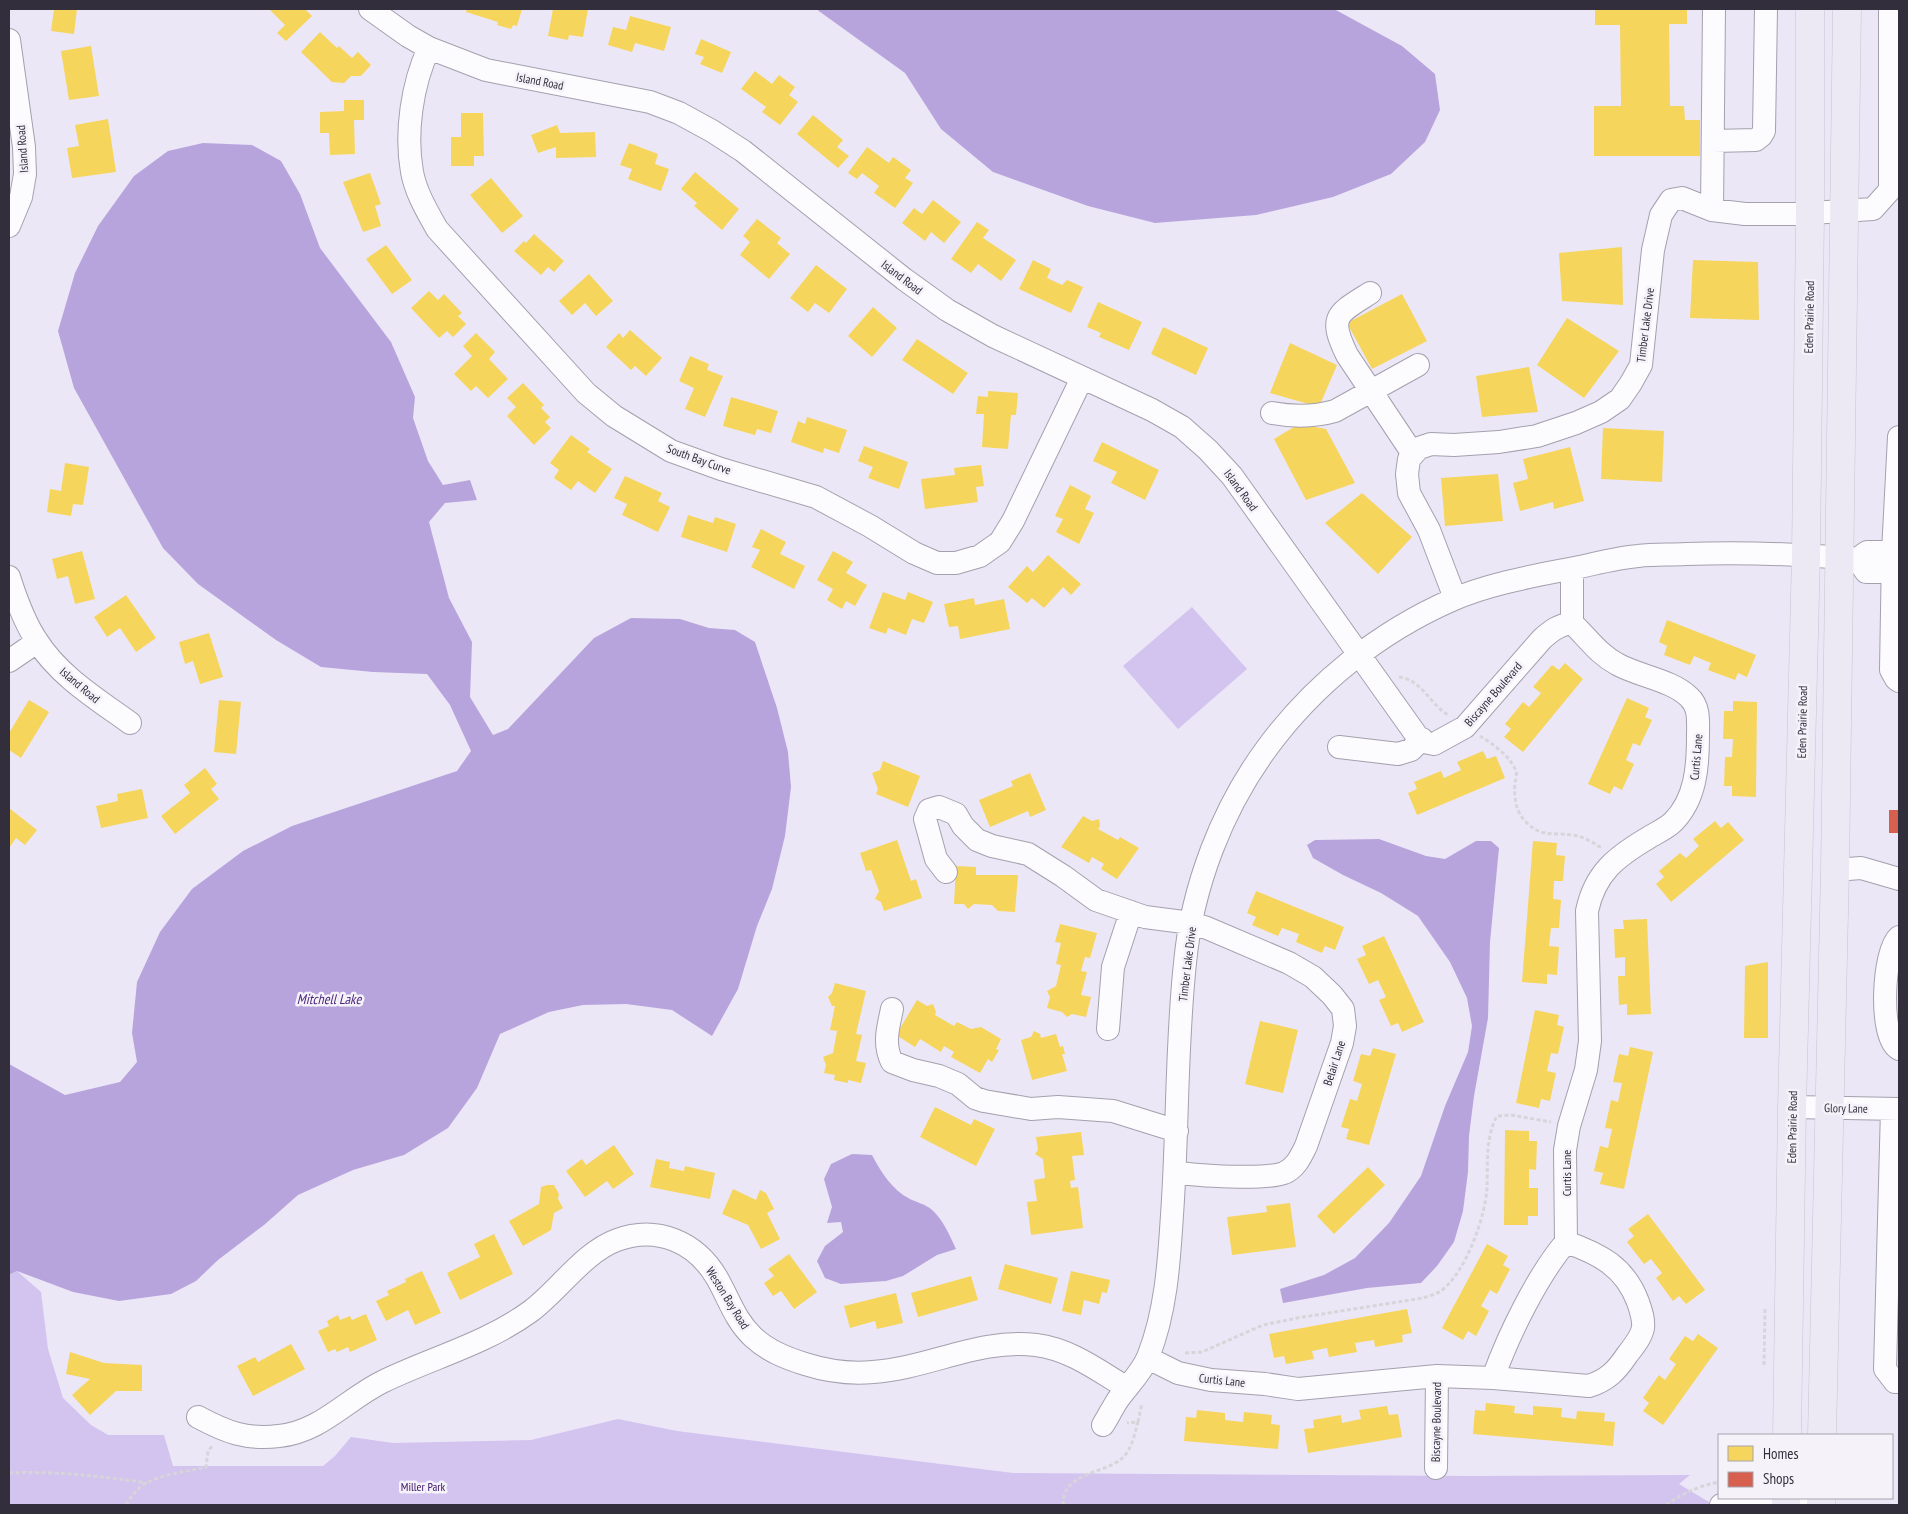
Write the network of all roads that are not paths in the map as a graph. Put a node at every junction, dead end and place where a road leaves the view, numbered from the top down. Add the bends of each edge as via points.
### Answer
1 (370, 9) edge
2 (1714, 9) edge
3 (1766, 9) edge
4 (1810, 9) edge
5 (1847, 9) edge
6 (1890, 9) edge
7 (9, 40) edge
8 (429, 48) junction
9 (1712, 141) junction
10 (1894, 190) edge
11 (1712, 210) junction
12 (1844, 211) junction
13 (1810, 214) junction
14 (9, 226) edge
15 (1370, 293) dead end
16 (1418, 365) dead end
17 (1082, 378) junction
18 (1371, 390) junction
19 (1272, 413) dead end
20 (1899, 437) edge
21 (1413, 454) junction
22 (1806, 556) junction
23 (1848, 558) junction
24 (1893, 562) junction
25 (1572, 569) junction
26 (9, 577) edge
27 (1455, 598) junction
28 (1572, 623) junction
29 (37, 642) junction
30 (1359, 654) junction
31 (9, 661) edge
32 (1899, 681) edge
33 (130, 723) dead end
34 (1422, 739) junction
35 (1339, 747) dead end
36 (1835, 870) junction
37 (946, 872) dead end
38 (1899, 879) edge
39 (1131, 912) junction
40 (1191, 923) junction
41 (1899, 937) edge
42 (892, 1009) dead end
43 (1108, 1029) dead end
44 (1899, 1049) edge
45 (1792, 1107) junction
46 (1830, 1108) junction
47 (1895, 1109) edge
48 (1177, 1131) junction
49 (1175, 1172) junction
50 (1566, 1242) junction
51 (1156, 1362) junction
52 (1437, 1376) junction
53 (1492, 1378) junction
54 (1899, 1382) edge
55 (1136, 1393) junction
56 (198, 1417) dead end
57 (1103, 1425) road end
58 (1787, 1434) edge
59 (1822, 1434) edge
60 (1436, 1468) dead end
61 (1786, 1501) edge
62 (1821, 1501) edge
63 (1721, 1505) edge

1 - 8 street, Island Road
2 - 9 street
3 - 9 street via 1764,132 1756,140
4 - 13 main road, Eden Prairie Road
5 - 12 main road
6 - 10 street
7 - 14 street, Island Road via 25,174 21,197
8 - 17 street, Island Road via 486,70 650,102 679,113 743,151 904,280 947,310 993,336
8 - 17 street, South Bay Curve via 420,66 412,106 410,140 412,173 422,204 437,229 586,393 614,416 672,450 816,497 914,553 937,563 956,563 980,556 1000,542
9 - 11 street
10 - 12 street, Timber Lake Drive via 1873,208
11 - 13 street, Timber Lake Drive via 1745,214
11 - 21 street, Timber Lake Drive via 1682,198 1672,200 1661,215 1653,250 1641,365 1620,399 1576,423 1537,436 1499,442 1431,444
12 - 13 street, Timber Lake Drive
12 - 23 main road
13 - 22 main road, Eden Prairie Road
15 - 18 street via 1342,311 1336,328 1347,355
16 - 18 street
17 - 30 street, Island Road via 1182,427 1208,450 1232,476
18 - 19 street via 1335,411 1323,414 1295,417
18 - 21 street
20 - 24 street
21 - 27 street via 1406,474 1409,493 1429,530
22 - 23 street, Timber Lake Drive
22 - 25 street, Timber Lake Drive via 1715,553 1637,556
22 - 45 main road, Eden Prairie Road
23 - 24 street via 1866,552
23 - 36 main road
24 - 32 street via 1891,670
25 - 27 street, Timber Lake Drive via 1524,578
25 - 28 street
26 - 29 street, Island Road via 18,606
27 - 30 street, Timber Lake Drive via 1413,618
28 - 34 street, Biscayne Boulevard via 1563,624 1542,639 1465,727 1434,744
28 - 50 street, Curtis Lane via 1617,665 1679,689 1690,697 1697,707 1698,761 1695,783 1685,807 1673,822 1613,861 1590,894 1586,911 1590,1042 1565,1150
29 - 31 street
29 - 33 street, Island Road via 83,690
30 - 34 street
30 - 40 street, Timber Lake Drive via 1321,685 1285,724 1254,765 1226,814 1206,868
34 - 35 street via 1411,750 1398,754
36 - 38 street via 1861,868
36 - 46 main road
37 - 39 street, Belair Lane via 936,859 925,819 929,810 939,807 956,814 976,840 1028,854 1096,900
39 - 40 street, Belair Lane
39 - 43 street via 1113,967
40 - 48 street, Timber Lake Drive via 1183,986
40 - 49 street, Belair Lane via 1289,963 1313,977 1343,1009 1345,1026 1342,1043 1298,1162 1286,1172 1269,1176
41 - 44 street via 1892,946 1886,980 1888,1034
42 - 48 street via 887,1052 892,1062 958,1084 975,1098 1031,1109 1058,1107 1113,1111
45 - 46 street, Glory Lane
45 - 58 main road, Eden Prairie Road
46 - 47 street, Glory Lane
46 - 59 main road
47 - 54 street via 1885,1369 1895,1382
48 - 49 street, Timber Lake Drive
49 - 51 street, Timber Lake Drive via 1169,1264
50 - 53 street via 1553,1257 1518,1319
50 - 53 street, Curtis Lane via 1614,1265 1624,1276 1643,1316 1640,1338 1616,1370 1600,1383 1590,1386
51 - 52 street, Curtis Lane via 1178,1373 1211,1380 1298,1389
51 - 55 street, Timber Lake Drive via 1140,1372
52 - 53 street, Curtis Lane
52 - 60 street, Biscayne Boulevard
55 - 56 street, Weston Bay Road via 1092,1366 1038,1345 999,1345 873,1373 813,1366 780,1355 754,1338 740,1323 703,1258 683,1244 661,1235 637,1234 614,1241 593,1254 532,1310 504,1329 382,1382 310,1428 281,1436 251,1438 223,1431
55 - 57 street, Timber Lake Drive
61 - 62 street
61 - 63 street

